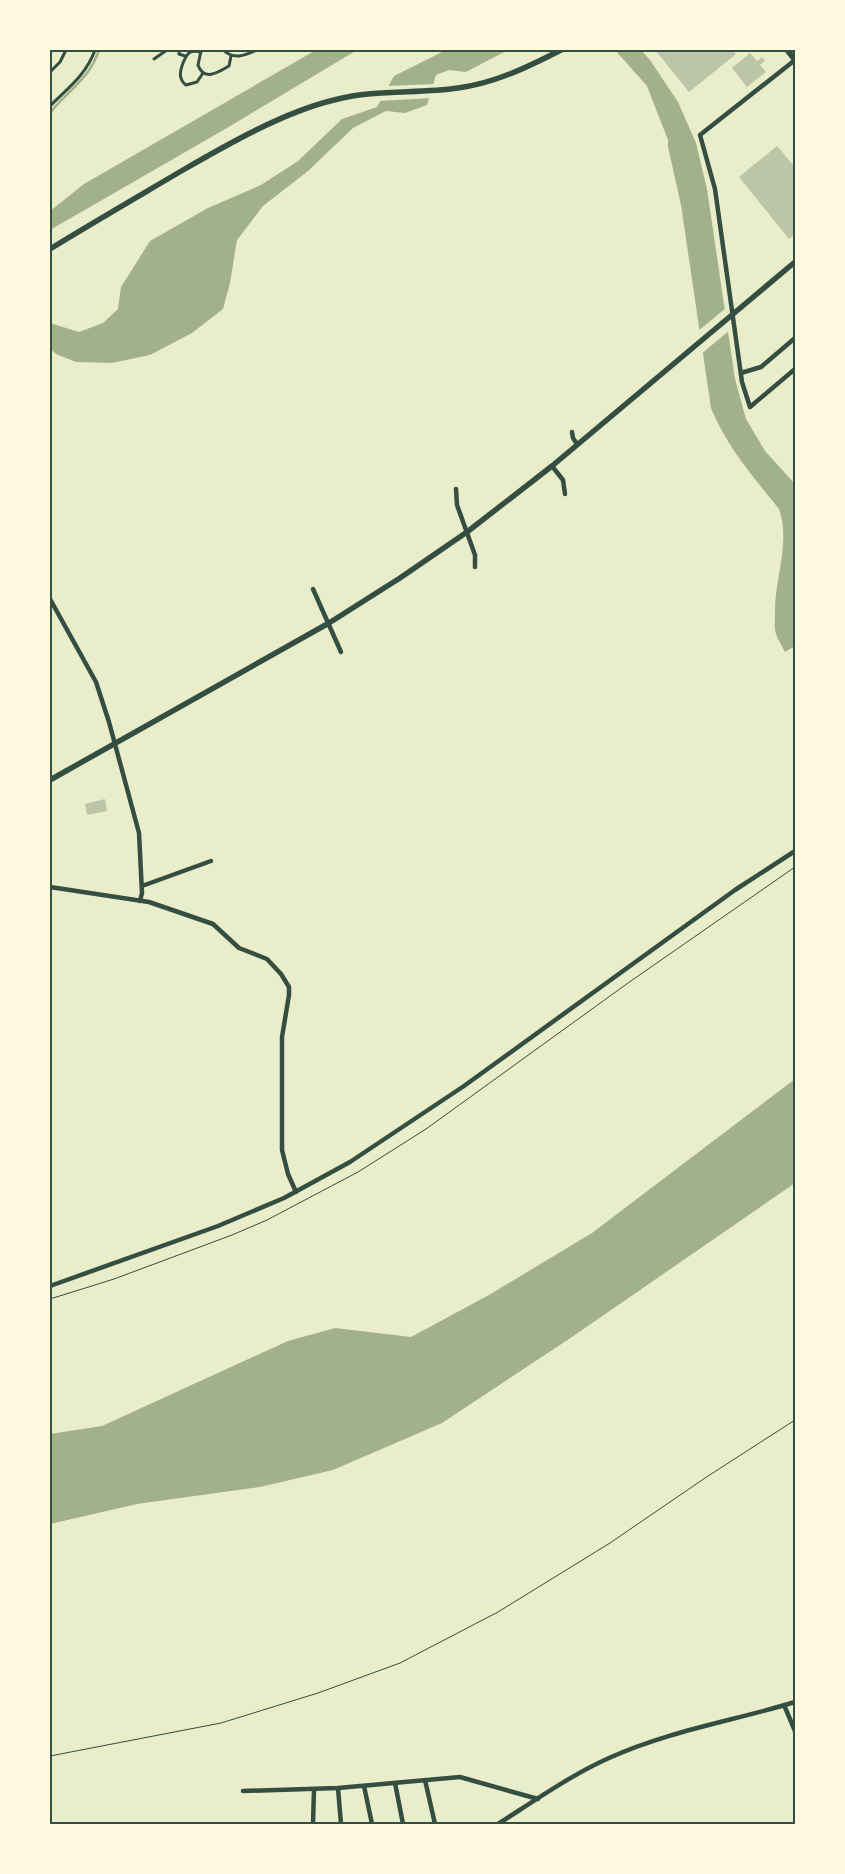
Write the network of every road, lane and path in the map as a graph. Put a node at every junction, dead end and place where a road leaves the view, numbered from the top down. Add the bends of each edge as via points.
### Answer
1 (66, 50) edge
2 (95, 50) edge
3 (167, 50) edge
4 (179, 50) edge
5 (223, 50) edge
6 (257, 50) edge
7 (561, 50) edge
8 (787, 50) edge
9 (201, 51) edge
10 (185, 56) junction
11 (231, 56) junction
12 (154, 59) dead end
13 (795, 60) edge
14 (50, 72) edge
15 (203, 73) junction
16 (50, 106) edge
17 (50, 250) edge
18 (795, 262) edge
19 (795, 338) edge
20 (795, 369) edge
21 (741, 374) junction
22 (572, 432) dead end
23 (578, 444) junction
24 (552, 466) junction
25 (456, 489) dead end
26 (565, 494) dead end
27 (467, 532) junction
28 (475, 567) dead end
29 (313, 589) dead end
30 (50, 599) edge
31 (329, 623) junction
32 (341, 652) dead end
33 (115, 743) junction
34 (50, 780) edge
35 (795, 850) edge
36 (211, 861) dead end
37 (142, 886) junction
38 (50, 887) edge
39 (140, 901) junction
40 (296, 1192) junction
41 (50, 1286) edge
42 (795, 1420) edge
43 (795, 1702) edge
44 (784, 1705) junction
45 (795, 1731) edge
46 (50, 1756) edge
47 (425, 1780) junction
48 (395, 1783) junction
49 (364, 1786) junction
50 (338, 1788) junction
51 (314, 1789) junction
52 (243, 1791) dead end
53 (538, 1799) junction
54 (312, 1824) edge
55 (342, 1824) edge
56 (372, 1824) edge
57 (403, 1824) edge
58 (435, 1824) edge
59 (498, 1824) edge

1 - 14 street
2 - 16 street via 86,70
3 - 12 street
4 - 10 street via 179,54
5 - 11 street
6 - 11 street via 243,56
7 - 17 street via 512,74 480,84 347,97 300,111 210,155
8 - 13 street
9 - 10 street via 192,51
9 - 15 street via 198,65
10 - 15 street via 180,71 183,83 197,82
11 - 15 street via 229,66 215,75
13 - 21 street via 700,135 715,189
18 - 23 street
19 - 21 street via 761,367
20 - 21 street via 750,407
22 - 23 street
23 - 24 street
24 - 26 street via 563,480
24 - 27 street
25 - 27 street via 457,505
27 - 28 street via 475,555
27 - 31 street
29 - 31 street
30 - 33 street via 96,682
31 - 32 street
31 - 33 street
33 - 34 street
33 - 37 street via 139,833
35 - 40 street via 456,1092 350,1162
36 - 37 street
37 - 39 street
38 - 39 street
39 - 40 street via 213,924 239,948 267,959 286,981 289,995 282,1037 282,1150
40 - 41 street via 218,1226
42 - 46 path via 602,1548 498,1612 400,1663 221,1723
43 - 44 street
44 - 45 street
44 - 53 street via 648,1742 608,1758
47 - 48 street
47 - 53 street via 460,1778
47 - 58 street
48 - 49 street
48 - 57 street
49 - 50 street
49 - 56 street
50 - 51 street
50 - 55 street
51 - 52 street
51 - 54 street
53 - 59 street

